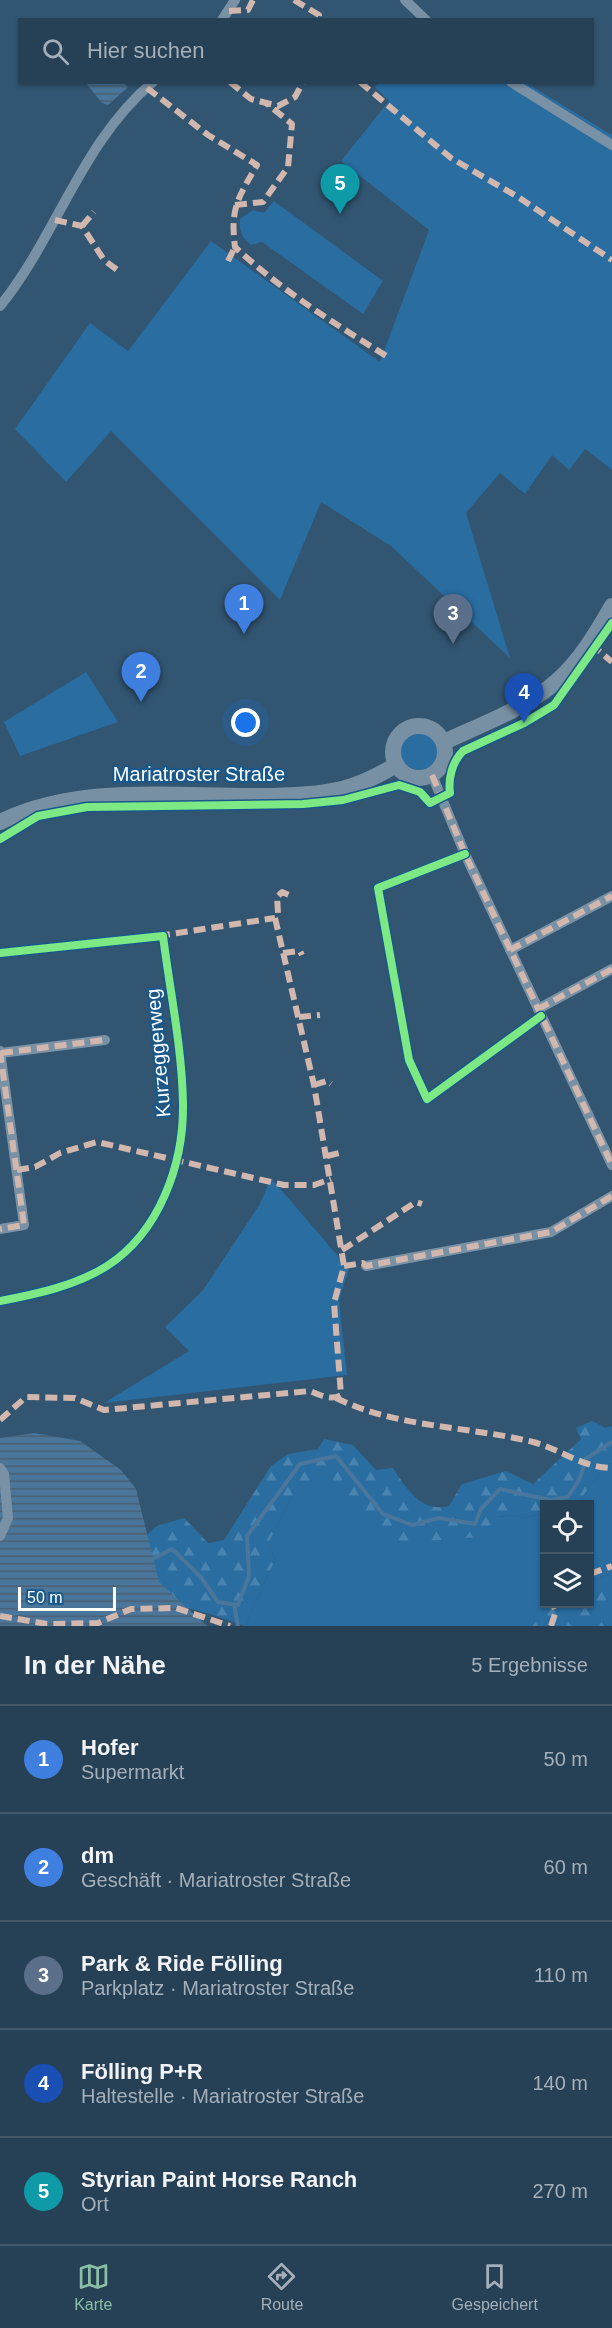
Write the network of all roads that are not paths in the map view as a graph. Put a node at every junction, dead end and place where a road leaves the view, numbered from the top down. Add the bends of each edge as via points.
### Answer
1 (235, 0) edge
2 (405, 0) edge
3 (223, 18) edge
4 (424, 18) edge
5 (151, 84) edge
6 (514, 84) edge
7 (612, 145) edge
8 (0, 306) edge
9 (612, 606) edge
10 (444, 742) junction
11 (396, 765) junction
12 (432, 775) junction
13 (0, 822) edge
14 (465, 854) junction
15 (612, 896) edge
16 (510, 950) junction
17 (0, 953) edge
18 (612, 969) edge
19 (539, 1012) junction
20 (105, 1040) dead end
21 (0, 1052) edge
22 (612, 1165) edge
23 (612, 1196) edge
24 (0, 1229) edge
25 (366, 1266) dead end
26 (0, 1301) edge
27 (0, 1468) edge
28 (0, 1536) edge

1 - 3 street
2 - 4 street
5 - 8 street via 90,156 38,250
6 - 7 street
9 - 10 main road via 574,663 556,682 516,708
10 - 11 main road via 430,728 410,727 396,739
10 - 12 main road via 444,761
11 - 12 main road via 408,776
11 - 13 main road, Mariatroster Straße via 342,789 277,796 78,798 39,806
12 - 14 street
14 - 16 street
14 - 19 street via 378,888 410,1060 427,1099
15 - 16 street
16 - 19 street
17 - 26 street, Kurzeggerweg via 163,936 183,1104 176,1160 162,1204 139,1237 108,1265 62,1288
18 - 19 street
19 - 22 street
20 - 21 street
21 - 24 street via 24,1226
23 - 25 street via 551,1232
27 - 28 street via 4,1474 8,1518

